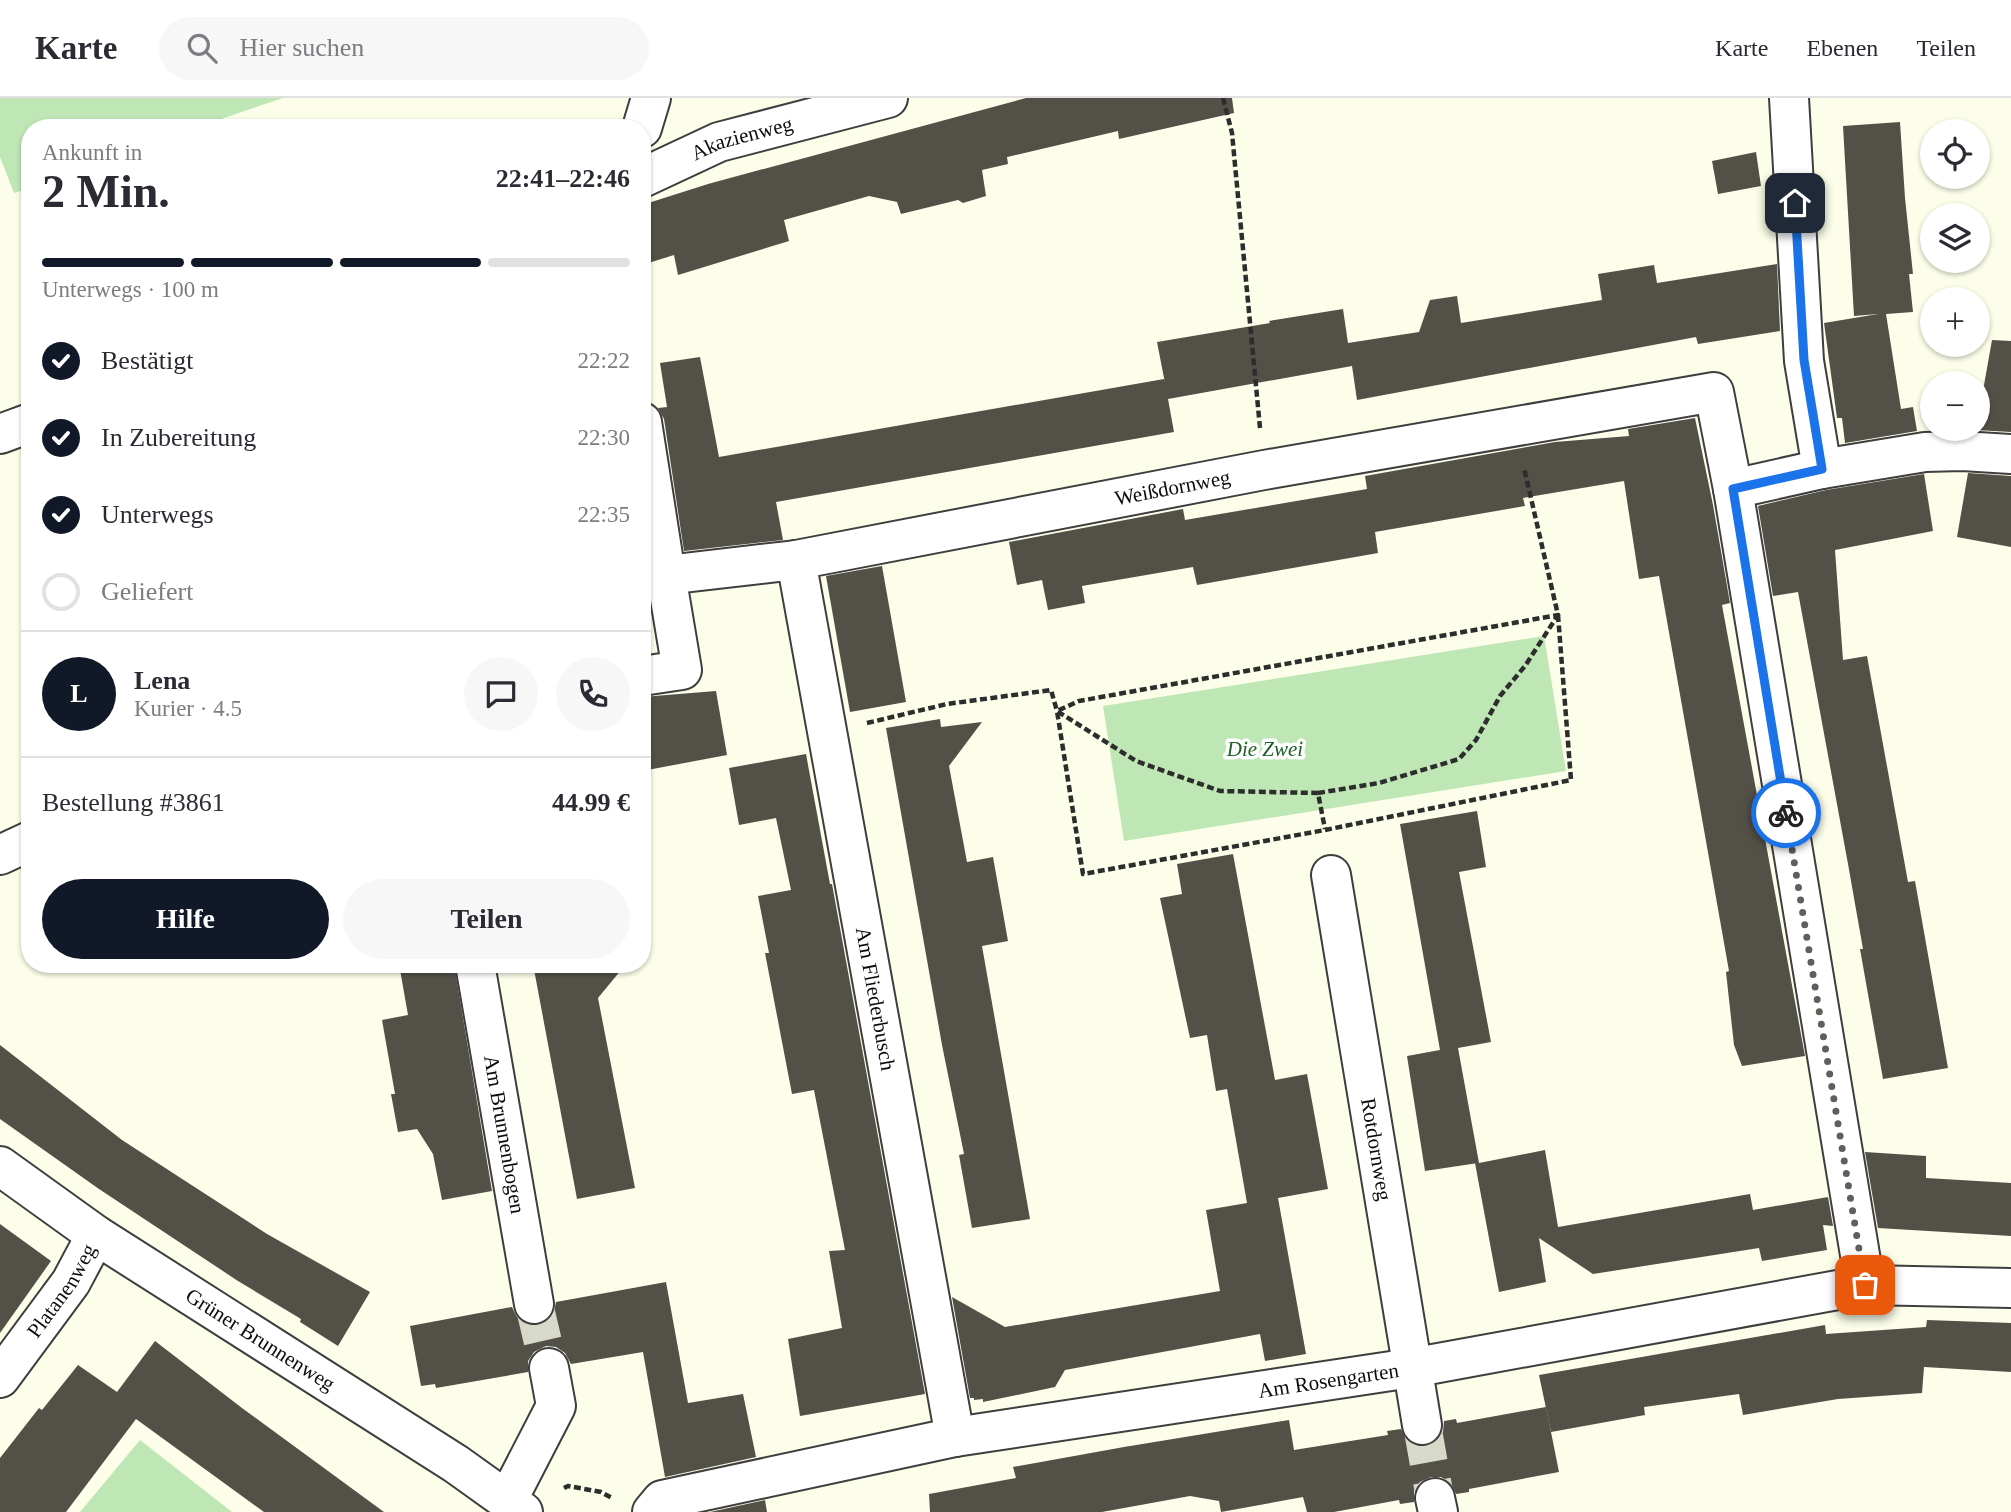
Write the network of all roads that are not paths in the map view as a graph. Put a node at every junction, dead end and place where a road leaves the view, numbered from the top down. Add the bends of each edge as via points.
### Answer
1 (651, 98) edge
2 (888, 98) edge
3 (1789, 98) edge
4 (645, 119) edge
5 (651, 174) edge
6 (21, 426) edge
7 (0, 434) edge
8 (2011, 454) edge
9 (1822, 469) junction
10 (651, 479) edge
11 (1733, 489) junction
12 (796, 560) junction
13 (666, 575) junction
14 (651, 675) edge
15 (21, 845) edge
16 (0, 855) edge
17 (1331, 875) road end
18 (477, 973) edge
19 (0, 1166) edge
20 (96, 1235) junction
21 (1865, 1285) junction
22 (2011, 1288) edge
23 (534, 1304) tunnel mouth
24 (549, 1368) tunnel mouth
25 (1412, 1368) junction
26 (0, 1378) edge
27 (1422, 1425) tunnel mouth
28 (955, 1437) junction
29 (515, 1506) edge
30 (636, 1507) edge

1 - 4 street
2 - 5 street, Akazienweg via 719,142
3 - 9 street via 1804,360
6 - 7 street
8 - 9 street via 1925,452
9 - 11 street
10 - 13 street
11 - 12 street, Weißdornweg via 1714,392 1264,470
11 - 21 street
12 - 13 street, Weißdornweg
12 - 28 street, Am Fliederbusch
13 - 14 street via 682,670
15 - 16 street
17 - 25 street, Rotdornweg
18 - 23 street, Am Brunnenbogen
19 - 20 street, Grüner Brunnenweg
20 - 26 street, Platanenweg via 71,1282
20 - 29 street, Grüner Brunnenweg
21 - 22 street, Am Rosengarten
21 - 25 street, Am Rosengarten
24 - 29 street via 556,1406
25 - 27 street, Rotdornweg
25 - 28 street, Am Rosengarten
28 - 30 street, Am Rosengarten

